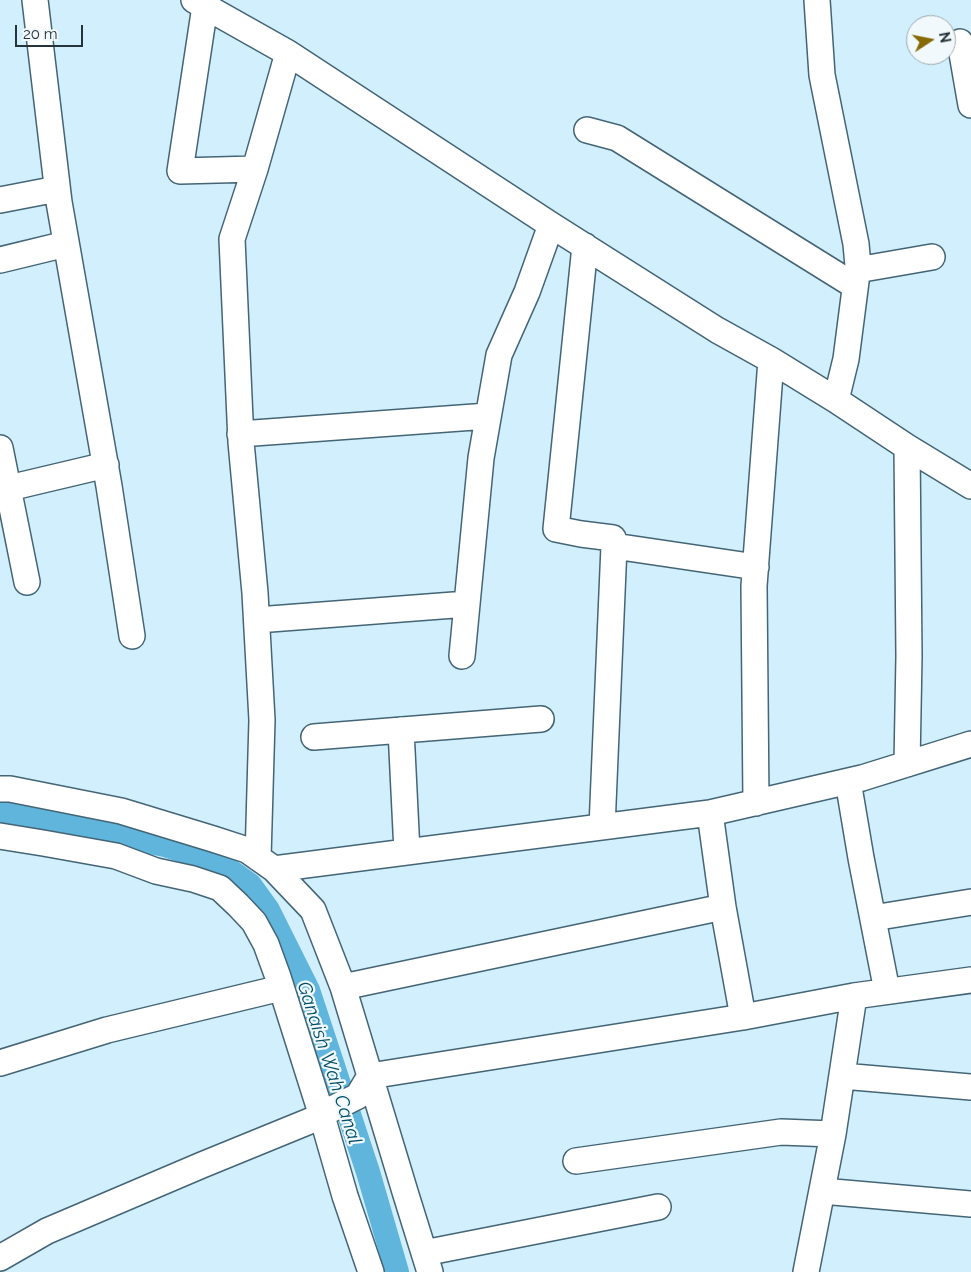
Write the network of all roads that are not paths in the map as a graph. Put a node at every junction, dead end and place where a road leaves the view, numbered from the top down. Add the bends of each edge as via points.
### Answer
1 (35, 0) edge
2 (817, 0) edge
3 (200, 3) edge
4 (960, 42) dead end
5 (288, 53) junction
6 (971, 105) edge
7 (587, 130) dead end
8 (255, 169) junction
9 (57, 189) junction
10 (0, 200) edge
11 (551, 225) junction
12 (66, 244) junction
13 (585, 246) junction
14 (932, 257) dead end
15 (0, 260) edge
16 (856, 278) junction
17 (771, 360) junction
18 (836, 400) junction
19 (488, 416) junction
20 (240, 434) junction
21 (907, 447) junction
22 (0, 448) edge
23 (106, 465) junction
24 (971, 486) edge
25 (9, 488) junction
26 (614, 546) junction
27 (756, 567) junction
28 (27, 582) dead end
29 (467, 604) junction
30 (257, 620) junction
31 (132, 636) dead end
32 (462, 656) dead end
33 (541, 720) dead end
34 (401, 730) junction
35 (314, 736) dead end
36 (971, 744) edge
37 (907, 764) junction
38 (848, 781) junction
39 (0, 789) edge
40 (756, 803) junction
41 (710, 813) junction
42 (602, 827) junction
43 (0, 836) edge
44 (407, 852) junction
45 (266, 863) junction
46 (971, 902) edge
47 (723, 907) junction
48 (873, 918) junction
49 (971, 980) edge
50 (343, 987) junction
51 (281, 988) junction
52 (888, 991) junction
53 (854, 996) junction
54 (743, 1017) junction
55 (0, 1063) edge
56 (842, 1076) junction
57 (364, 1086) junction
58 (971, 1087) edge
59 (325, 1114) junction
60 (833, 1134) junction
61 (576, 1161) dead end
62 (822, 1192) junction
63 (971, 1204) edge
64 (658, 1207) dead end
65 (0, 1258) edge
66 (427, 1262) edge
67 (371, 1272) edge
68 (806, 1272) edge

1 - 9 street
2 - 16 street via 822,75 856,244
3 - 5 street
3 - 8 street via 180,171
4 - 6 street
5 - 8 street
5 - 11 street
7 - 16 street via 617,138
8 - 20 street via 232,239
9 - 10 street
9 - 12 street
11 - 13 street
11 - 19 street via 527,292 499,355
12 - 15 street
12 - 23 street
13 - 17 street via 717,330
13 - 26 street via 556,529 613,538
14 - 16 street
16 - 18 street via 846,360
17 - 18 street
17 - 27 street
18 - 21 street
19 - 20 street
19 - 29 street via 480,458
20 - 30 street
21 - 24 street
21 - 37 street
22 - 25 street
23 - 25 street
23 - 31 street
25 - 28 street
26 - 27 street
26 - 42 street
27 - 40 street
29 - 30 street
29 - 32 street
30 - 45 street
33 - 34 street
34 - 35 street
34 - 44 street
36 - 37 street
37 - 38 street
38 - 40 street
38 - 48 street
39 - 45 street via 121,811 247,850
40 - 41 street
41 - 42 street
41 - 47 street
42 - 44 street
43 - 51 street via 116,856 156,871 220,888 254,922 266,944
44 - 45 street
45 - 50 street via 313,910
46 - 48 street
47 - 50 street
47 - 54 street
48 - 52 street
49 - 52 street
50 - 57 street
51 - 55 street via 107,1030
51 - 59 street
52 - 53 street
53 - 54 street
53 - 56 street
54 - 57 street
56 - 58 street
56 - 60 street
57 - 59 street
57 - 66 street
59 - 65 street via 47,1231
59 - 67 street via 345,1196
60 - 61 street via 781,1132
60 - 62 street
62 - 63 street
62 - 68 street
64 - 66 street

